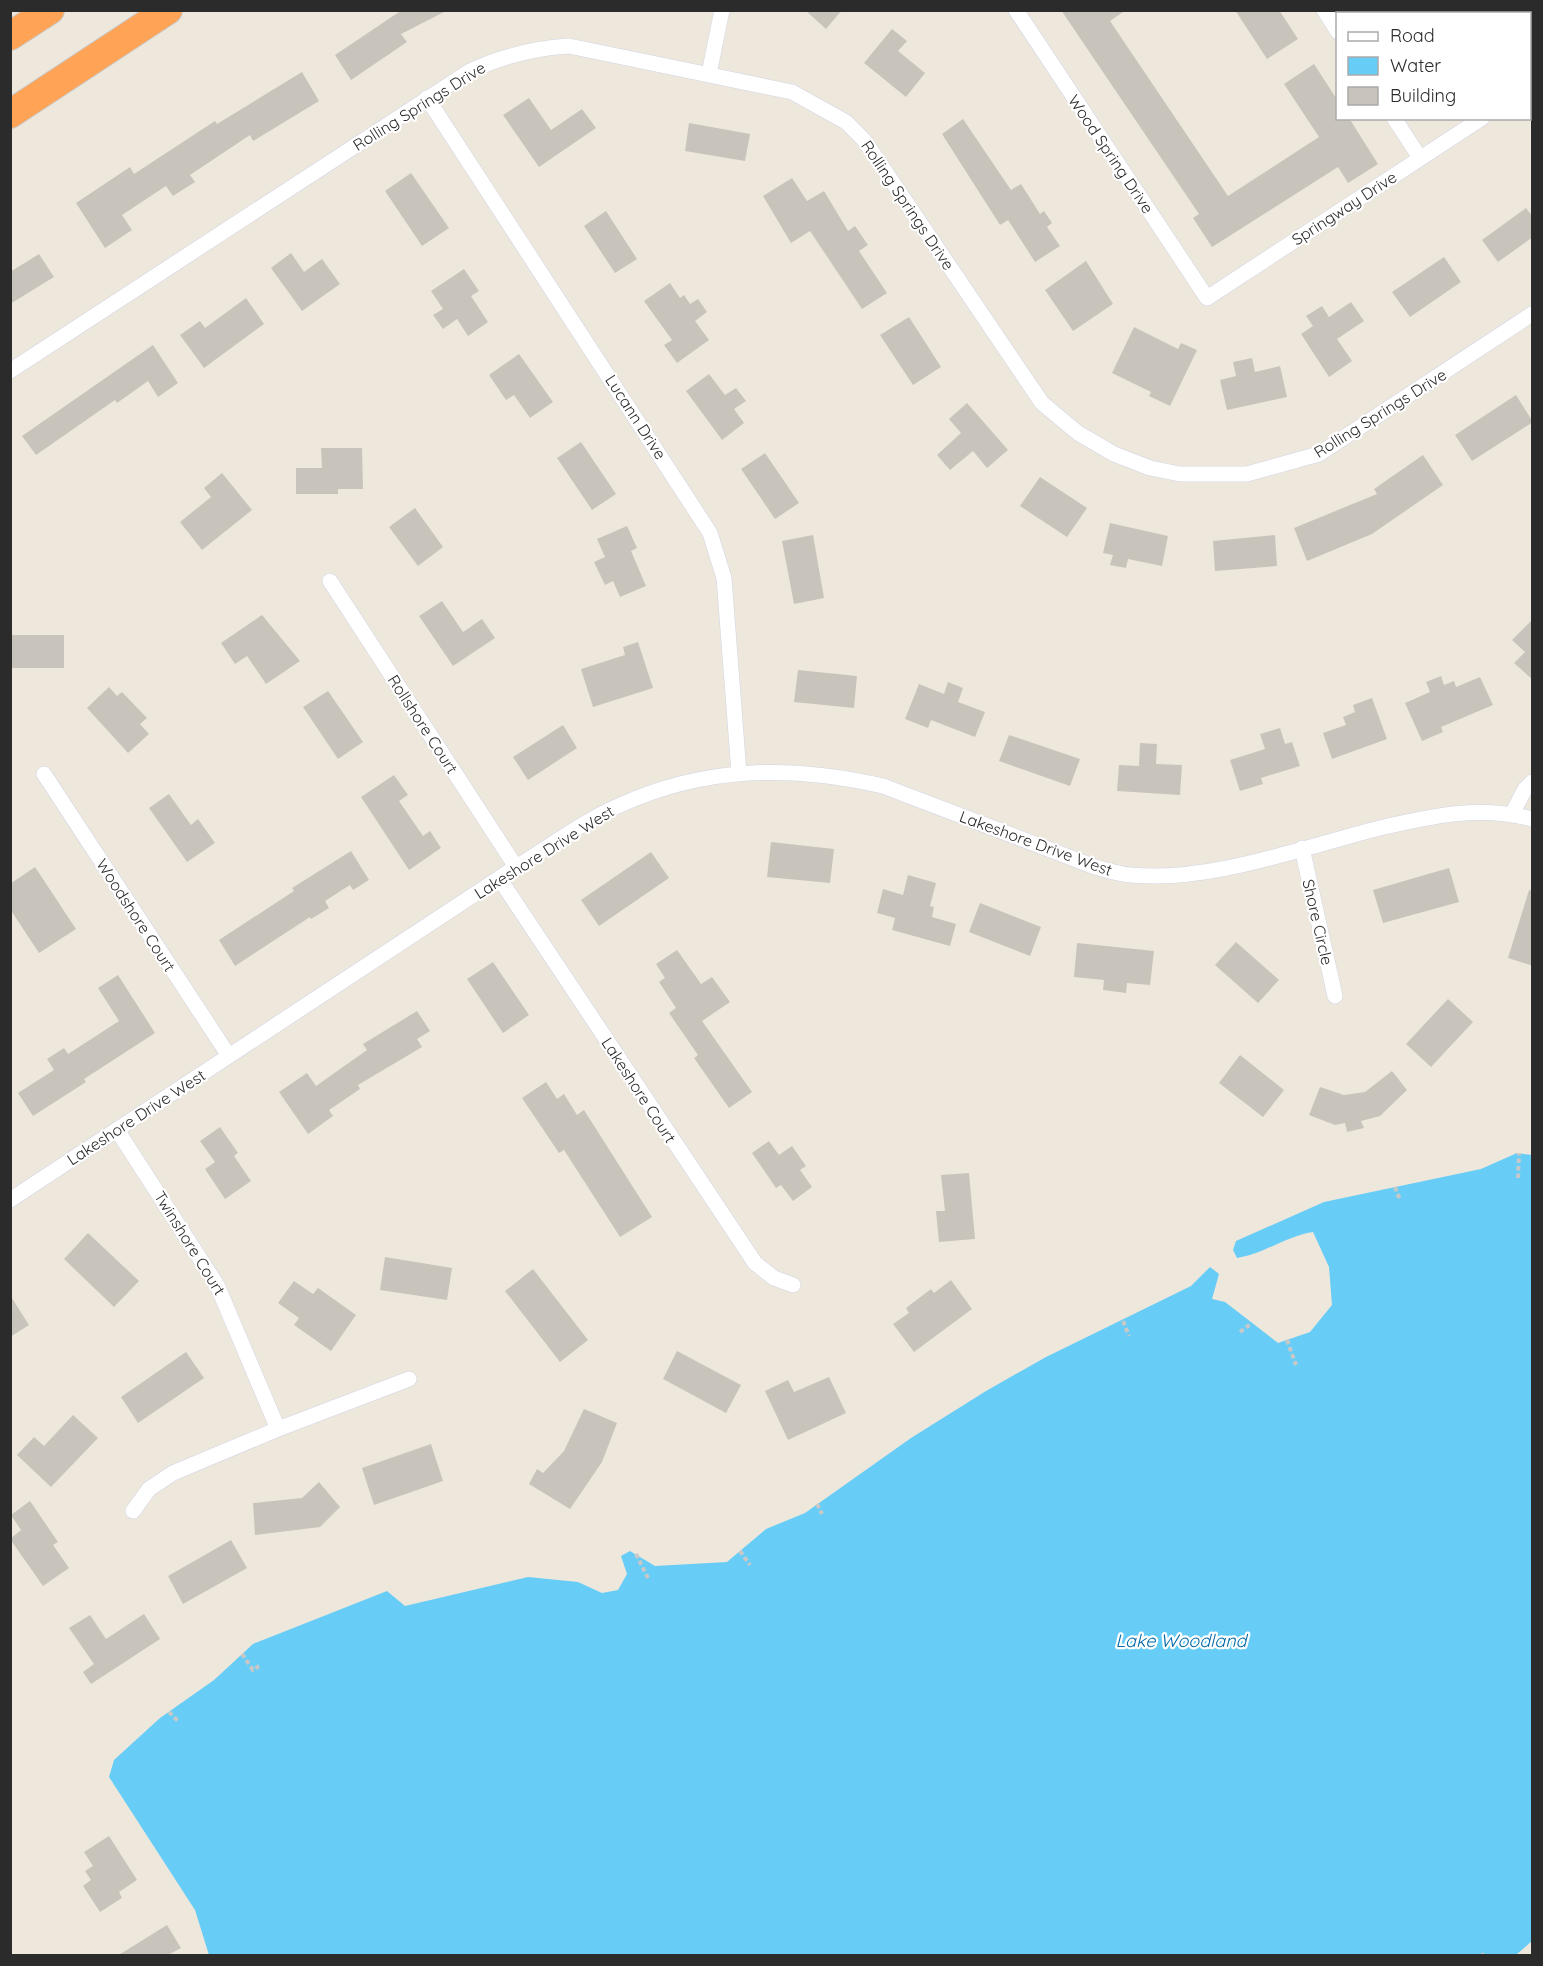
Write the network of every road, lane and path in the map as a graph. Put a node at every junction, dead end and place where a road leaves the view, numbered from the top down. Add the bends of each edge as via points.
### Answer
1 (43, 10) edge
2 (50, 10) edge
3 (168, 10) edge
4 (174, 10) edge
5 (722, 10) edge
6 (1016, 10) edge
7 (1324, 10) edge
8 (1336, 29) edge
9 (10, 35) edge
10 (113, 46) junction
11 (709, 74) junction
12 (427, 98) junction
13 (10, 114) edge
14 (1395, 120) edge
15 (1479, 120) edge
16 (1420, 158) junction
17 (1207, 298) joint
18 (1533, 314) edge
19 (10, 371) edge
20 (330, 581) dead end
21 (739, 773) junction
22 (44, 774) dead end
23 (1533, 782) edge
24 (1512, 814) junction
25 (1533, 819) edge
26 (1302, 848) junction
27 (516, 867) junction
28 (499, 878) junction
29 (1335, 996) dead end
30 (229, 1056) junction
31 (117, 1130) junction
32 (1519, 1153) dead end
33 (1518, 1178) dead end
34 (1395, 1187) dead end
35 (10, 1200) edge
36 (1400, 1200) dead end
37 (794, 1285) dead end
38 (1123, 1321) dead end
39 (1252, 1323) dead end
40 (1240, 1332) dead end
41 (1129, 1336) dead end
42 (1287, 1340) dead end
43 (1296, 1365) dead end
44 (409, 1380) dead end
45 (278, 1429) junction
46 (817, 1504) dead end
47 (133, 1511) dead end
48 (822, 1514) dead end
49 (740, 1551) dead end
50 (636, 1554) dead end
51 (750, 1565) dead end
52 (648, 1578) dead end
53 (242, 1654) dead end
54 (259, 1666) dead end
55 (169, 1712) dead end
56 (178, 1721) dead end

1 - 9 highway
2 - 9 highway
3 - 10 highway
4 - 10 highway
5 - 11 street
6 - 17 street, Wood Spring Drive
7 - 8 street
10 - 13 highway
11 - 12 street, Rolling Springs Drive via 569,46 539,48 506,55 479,67
11 - 18 street, Rolling Springs Drive via 792,92 846,122 871,150 1042,403 1078,433 1149,468 1180,474 1246,474 1319,454
12 - 19 street, Rolling Springs Drive
12 - 21 street, Lucann Drive via 710,533 724,578
14 - 16 street
15 - 16 street, Springway Drive
16 - 17 street, Springway Drive
20 - 27 street, Rollshore Court
21 - 26 street, Lakeshore Drive West via 819,774 883,786 1095,867 1130,875 1232,867
21 - 27 street, Lakeshore Drive West via 716,774 667,786 618,806
22 - 30 street, Woodshore Court
23 - 24 street
24 - 25 street, Lakeshore Drive West
24 - 26 street, Lakeshore Drive West via 1477,811 1424,818
26 - 29 street, Shore Circle
27 - 28 street, Lakeshore Drive West
28 - 30 street, Lakeshore Drive West
28 - 37 street, Lakeshore Court via 749,1255 762,1270
30 - 31 street, Lakeshore Drive West
31 - 35 street, Lakeshore Drive West
31 - 45 street, Twinshore Court via 217,1285
32 - 33 path
34 - 36 path
38 - 41 path
39 - 40 path
42 - 43 path
44 - 45 street
45 - 47 street via 167,1477 149,1489
46 - 48 path
49 - 51 path
50 - 52 path
53 - 54 path via 253,1670
55 - 56 path

